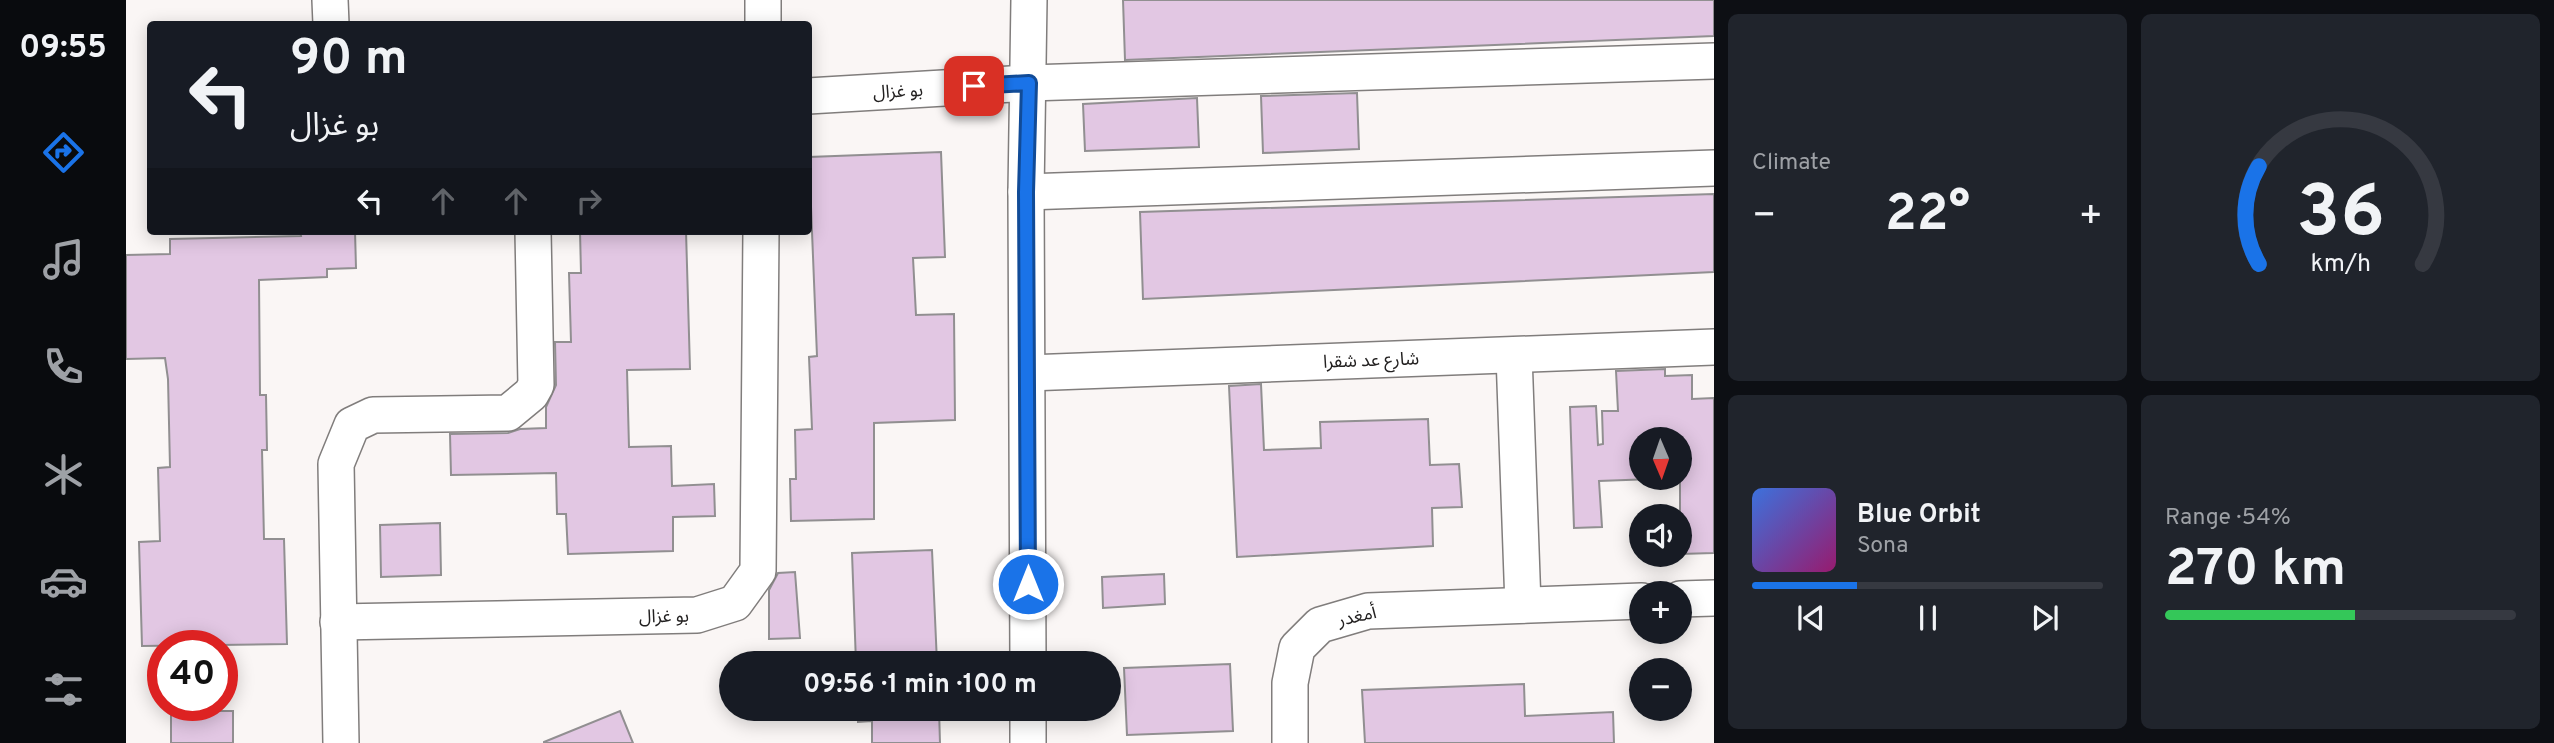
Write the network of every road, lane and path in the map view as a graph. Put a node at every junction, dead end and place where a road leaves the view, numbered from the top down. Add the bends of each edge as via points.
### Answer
1 (330, 0) edge
2 (763, 0) edge
3 (1029, 0) edge
4 (331, 21) edge
5 (763, 21) edge
6 (1714, 61) edge
7 (1029, 83) junction
8 (812, 96) edge
9 (1714, 168) edge
10 (1026, 192) junction
11 (533, 235) edge
12 (761, 235) edge
13 (1714, 347) edge
14 (1514, 355) junction
15 (1028, 373) junction
16 (1714, 598) edge
17 (1692, 599) edge
18 (1629, 601) edge
19 (1523, 605) junction
20 (338, 622) junction
21 (1028, 651) edge
22 (1028, 721) edge
23 (341, 743) edge
24 (1028, 743) edge
25 (1290, 743) edge

1 - 4 street
2 - 5 street
3 - 7 street
6 - 7 street, بو غزال
7 - 8 street, بو غزال
7 - 10 street
9 - 10 street
10 - 15 street
11 - 20 street via 536,385 531,394 508,413 373,415 352,425 336,464
12 - 20 street, بو غزال via 758,570 735,603 697,615
13 - 14 street, شارع عد شقرا
14 - 15 street, شارع عد شقرا
14 - 19 street
15 - 21 street
16 - 17 street
18 - 19 street, أمغدر
19 - 25 street, أمغدر via 1368,611 1320,625 1297,648 1290,683
20 - 23 street
22 - 24 street

